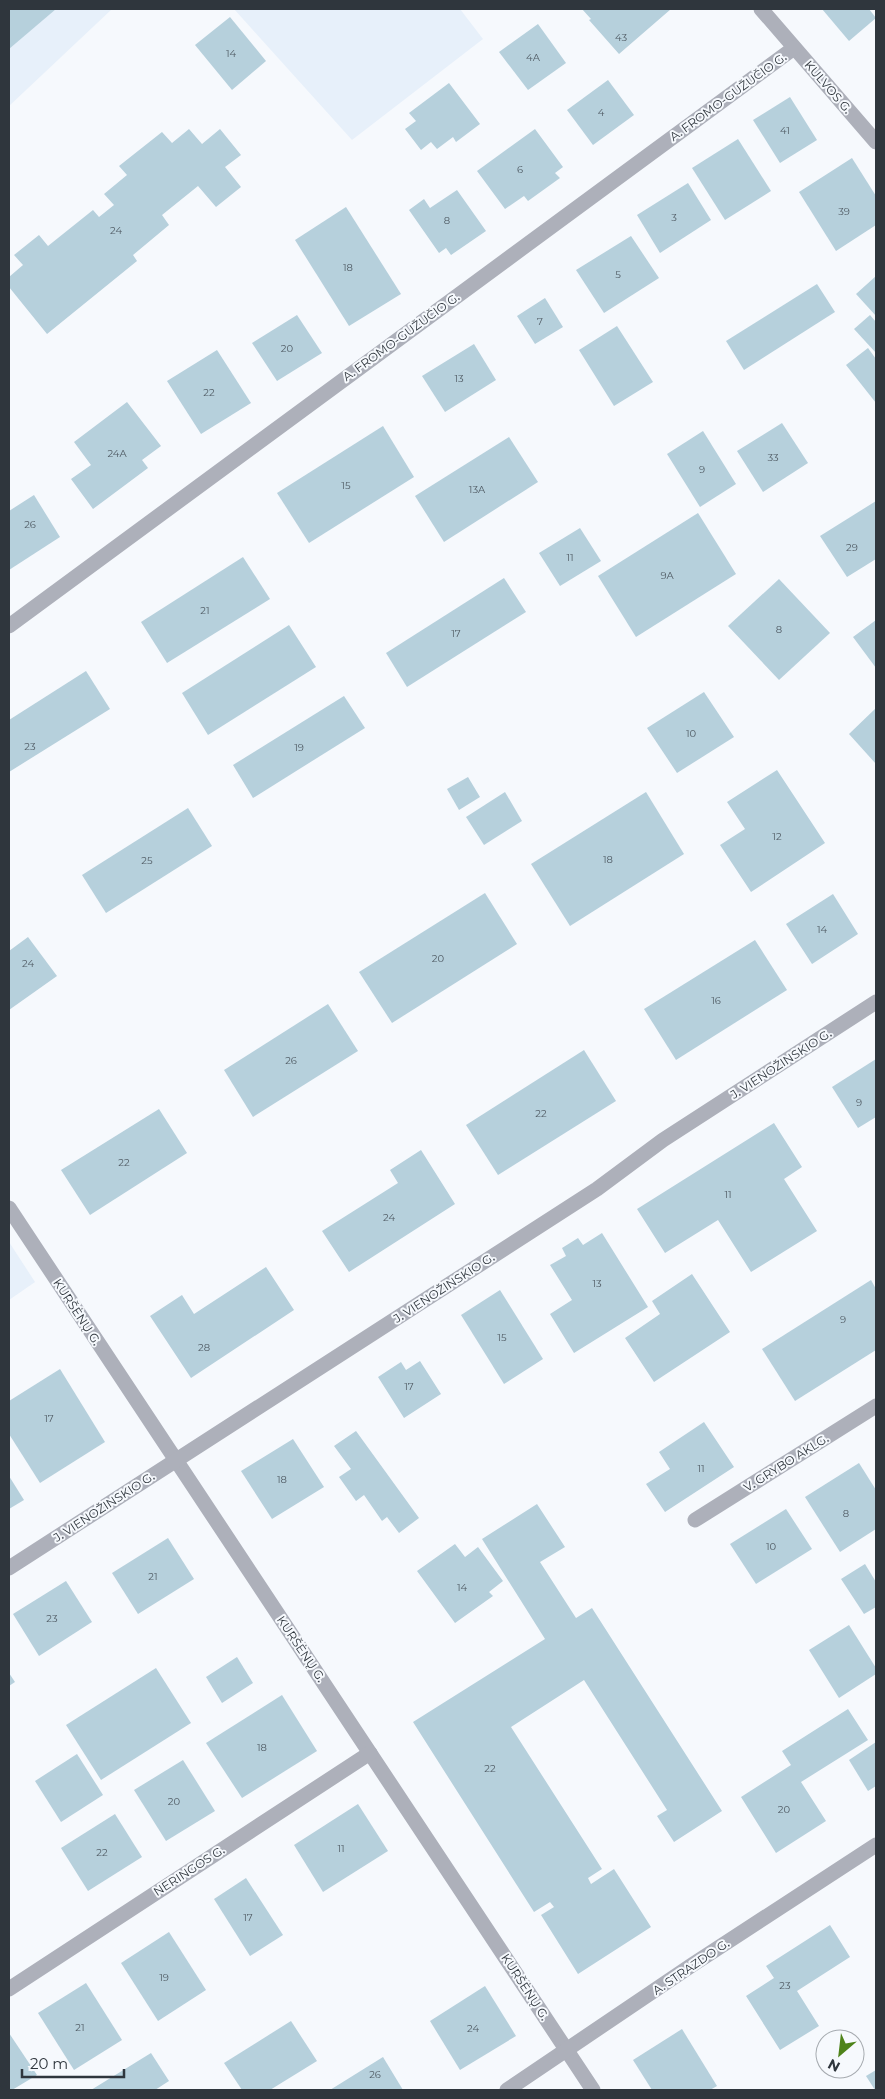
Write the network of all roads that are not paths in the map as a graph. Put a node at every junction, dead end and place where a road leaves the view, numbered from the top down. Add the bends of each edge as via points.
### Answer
1 (761, 9) edge
2 (794, 48) junction
3 (876, 142) edge
4 (9, 626) edge
5 (876, 1002) edge
6 (9, 1208) edge
7 (876, 1406) edge
8 (175, 1460) junction
9 (695, 1520) dead end
10 (9, 1568) edge
11 (370, 1753) junction
12 (876, 1845) edge
13 (9, 1989) edge
14 (567, 2051) junction
15 (508, 2090) edge
16 (593, 2090) edge

1 - 2 street, KULVOS G.
2 - 3 street, KULVOS G.
2 - 4 street, A. FROMO-GUŽUČIO G.
5 - 8 street, J. VIENOŽINSKIO G. via 663,1140 597,1189
6 - 8 street, KURŠĖNŲ G.
7 - 9 street, V. GRYBO AKLG.
8 - 10 street, J. VIENOŽINSKIO G.
8 - 11 street, KURŠĖNŲ G.
11 - 13 street, NERINGOS G.
11 - 14 street, KURŠĖNŲ G.
12 - 14 street, A. STRAZDO G.
14 - 15 street, A. STRAZDO G.
14 - 16 street, KURŠĖNŲ G.

